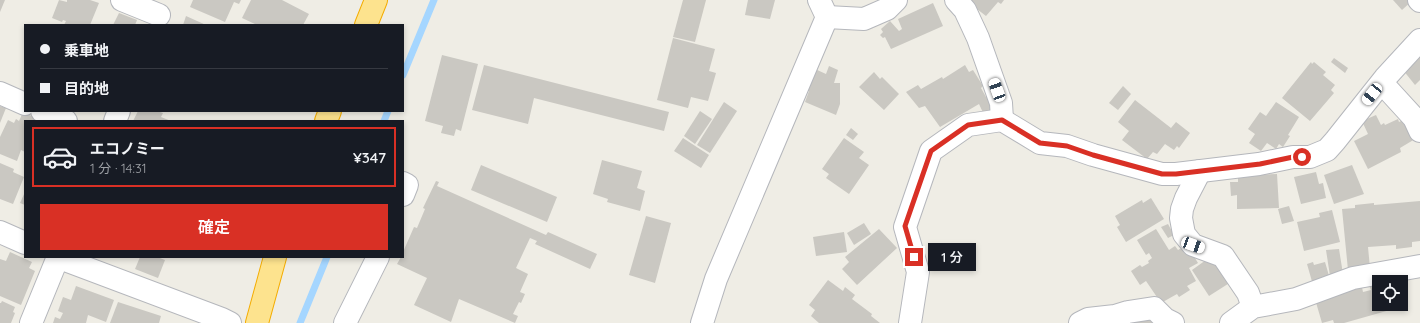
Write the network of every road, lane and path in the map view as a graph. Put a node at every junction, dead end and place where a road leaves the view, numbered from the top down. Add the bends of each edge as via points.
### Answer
1 (122, 0) edge
2 (376, 0) edge
3 (896, 0) edge
4 (956, 0) edge
5 (823, 9) edge
6 (160, 13) edge
7 (366, 24) edge
8 (1420, 40) edge
9 (1382, 83) junction
10 (0, 93) edge
11 (24, 104) edge
12 (44, 112) edge
13 (64, 120) edge
14 (1002, 120) junction
15 (1420, 131) edge
16 (1200, 171) junction
17 (404, 184) edge
18 (404, 192) edge
19 (0, 232) edge
20 (24, 243) edge
21 (58, 258) edge
22 (61, 258) edge
23 (275, 258) edge
24 (378, 258) edge
25 (1420, 266) edge
26 (1253, 307) junction
27 (30, 323) edge
28 (230, 323) edge
29 (257, 323) edge
30 (345, 323) edge
31 (702, 323) edge
32 (910, 323) edge
33 (1080, 323) edge
34 (1173, 323) edge
35 (1231, 323) edge

1 - 6 street
2 - 7 highway
3 - 5 street via 887,8 864,19
4 - 14 street via 965,10 978,38 1001,103
5 - 31 street via 716,279
8 - 9 street
9 - 15 street via 1414,118
9 - 16 street via 1335,141 1319,154
10 - 11 street
12 - 13 street
14 - 16 street via 1040,143 1067,146 1162,174
14 - 32 street via 968,125 931,151 905,226 918,272
16 - 26 street via 1182,210 1184,234 1193,245 1223,256 1248,293
17 - 18 street via 407,185
19 - 20 street
21 - 27 street
22 - 28 street
23 - 29 highway
24 - 30 street
25 - 26 street via 1353,278 1296,299
26 - 35 street
33 - 34 street via 1088,318 1115,316 1154,308

